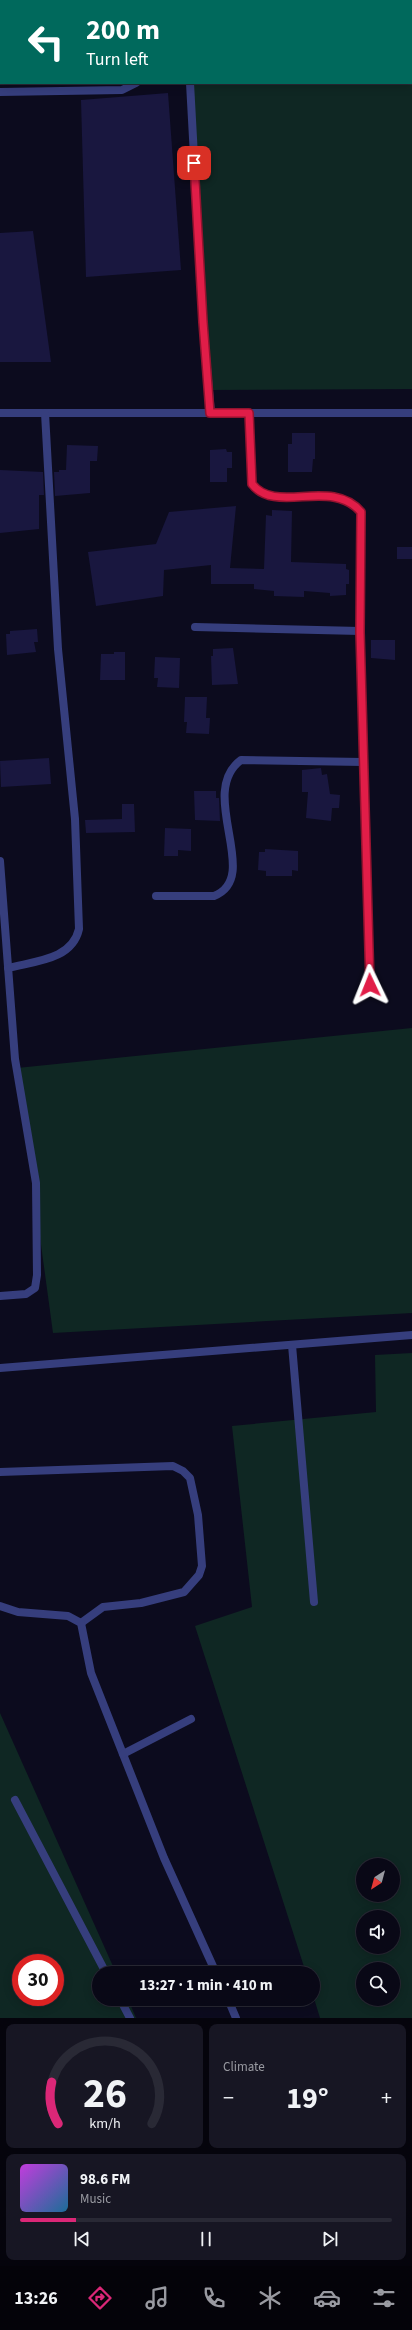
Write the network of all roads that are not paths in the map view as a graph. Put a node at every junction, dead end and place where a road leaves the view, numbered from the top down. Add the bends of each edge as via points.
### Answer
1 (134, 84) edge
2 (190, 84) edge
3 (86, 86) edge
4 (0, 92) edge
5 (0, 413) edge
6 (45, 413) junction
7 (210, 413) junction
8 (249, 413) junction
9 (412, 413) edge
10 (195, 627) dead end
11 (360, 632) junction
12 (363, 762) junction
13 (0, 860) edge
14 (156, 896) dead end
15 (8, 968) junction
16 (370, 985) dead end
17 (0, 1296) edge
18 (412, 1335) edge
19 (292, 1344) junction
20 (0, 1368) edge
21 (0, 1472) edge
22 (314, 1602) dead end
23 (0, 1607) edge
24 (81, 1623) junction
25 (191, 1719) dead end
26 (123, 1754) junction
27 (15, 1800) dead end
28 (102, 1966) edge
29 (213, 1966) edge
30 (124, 2006) edge
31 (231, 2006) edge
32 (130, 2018) edge
33 (236, 2018) edge

1 - 3 street via 122,90
2 - 7 street
3 - 4 street
5 - 6 street
6 - 7 street
6 - 15 street via 58,648 75,819 79,928 76,940 60,955
7 - 8 street
8 - 9 street
8 - 11 street via 252,484 258,492 270,497 322,495 342,498 354,504 361,512
10 - 11 street
11 - 12 street
12 - 14 street via 241,760 232,767 226,779 225,800 234,867 229,884 223,892 214,896
12 - 16 street
13 - 15 street
15 - 17 street via 15,1059 36,1182 38,1275 34,1288 26,1294
18 - 19 street
19 - 20 street
19 - 22 street
21 - 24 street via 173,1466 190,1478 198,1515 202,1566 193,1583 184,1592 148,1601 103,1607
23 - 24 street via 18,1612 68,1616
24 - 26 street via 91,1673
25 - 26 street
26 - 29 street via 164,1858
27 - 28 street
30 - 32 street
31 - 33 street

